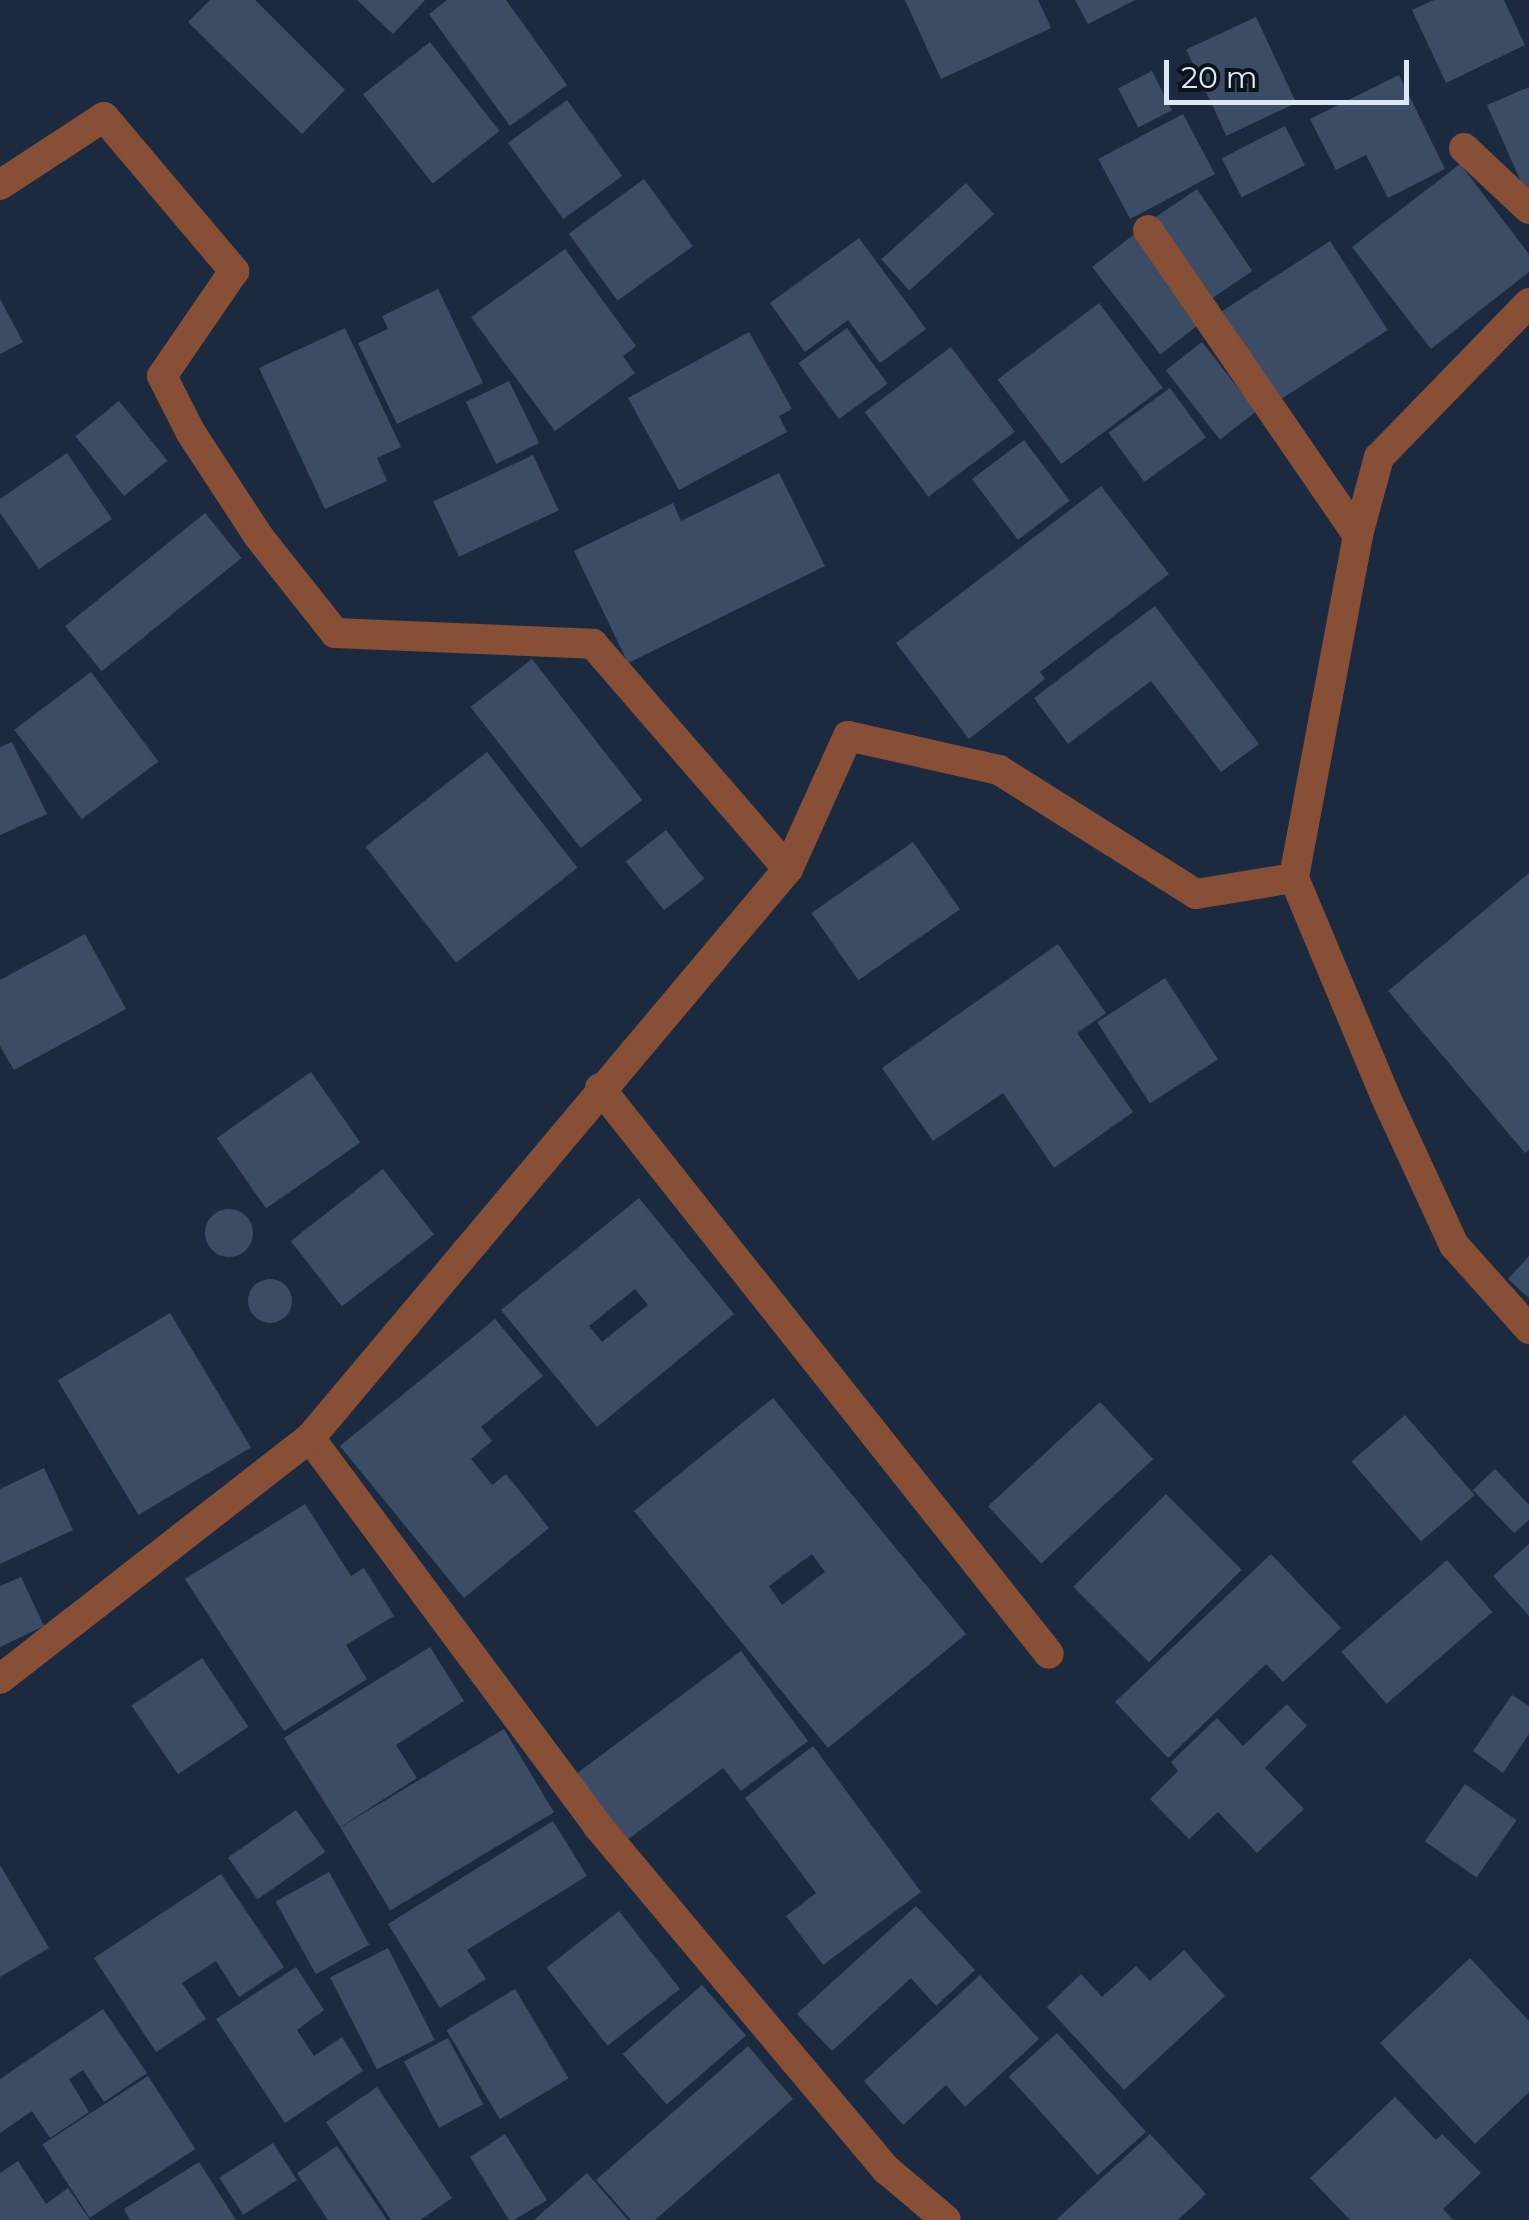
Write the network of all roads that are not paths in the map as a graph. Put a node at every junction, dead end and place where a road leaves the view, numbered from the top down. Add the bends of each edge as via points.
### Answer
1 (1464, 148) dead end
2 (0, 185) edge
3 (1529, 209) edge
4 (1148, 230) dead end
5 (1529, 303) edge
6 (1358, 535) junction
7 (788, 869) junction
8 (1294, 878) junction
9 (600, 1088) junction
10 (1529, 1329) edge
11 (310, 1438) junction
12 (1049, 1654) dead end
13 (0, 1679) edge
14 (946, 2220) edge

1 - 3 street
2 - 7 street via 104,117 234,271 162,376 258,537 335,633 593,644
4 - 6 street
5 - 6 street via 1379,457
6 - 8 street
7 - 8 street via 848,736 999,770 1196,894
7 - 9 street
8 - 10 street via 1454,1245
9 - 11 street
9 - 12 street
11 - 13 street
11 - 14 street via 597,1825 887,2170

